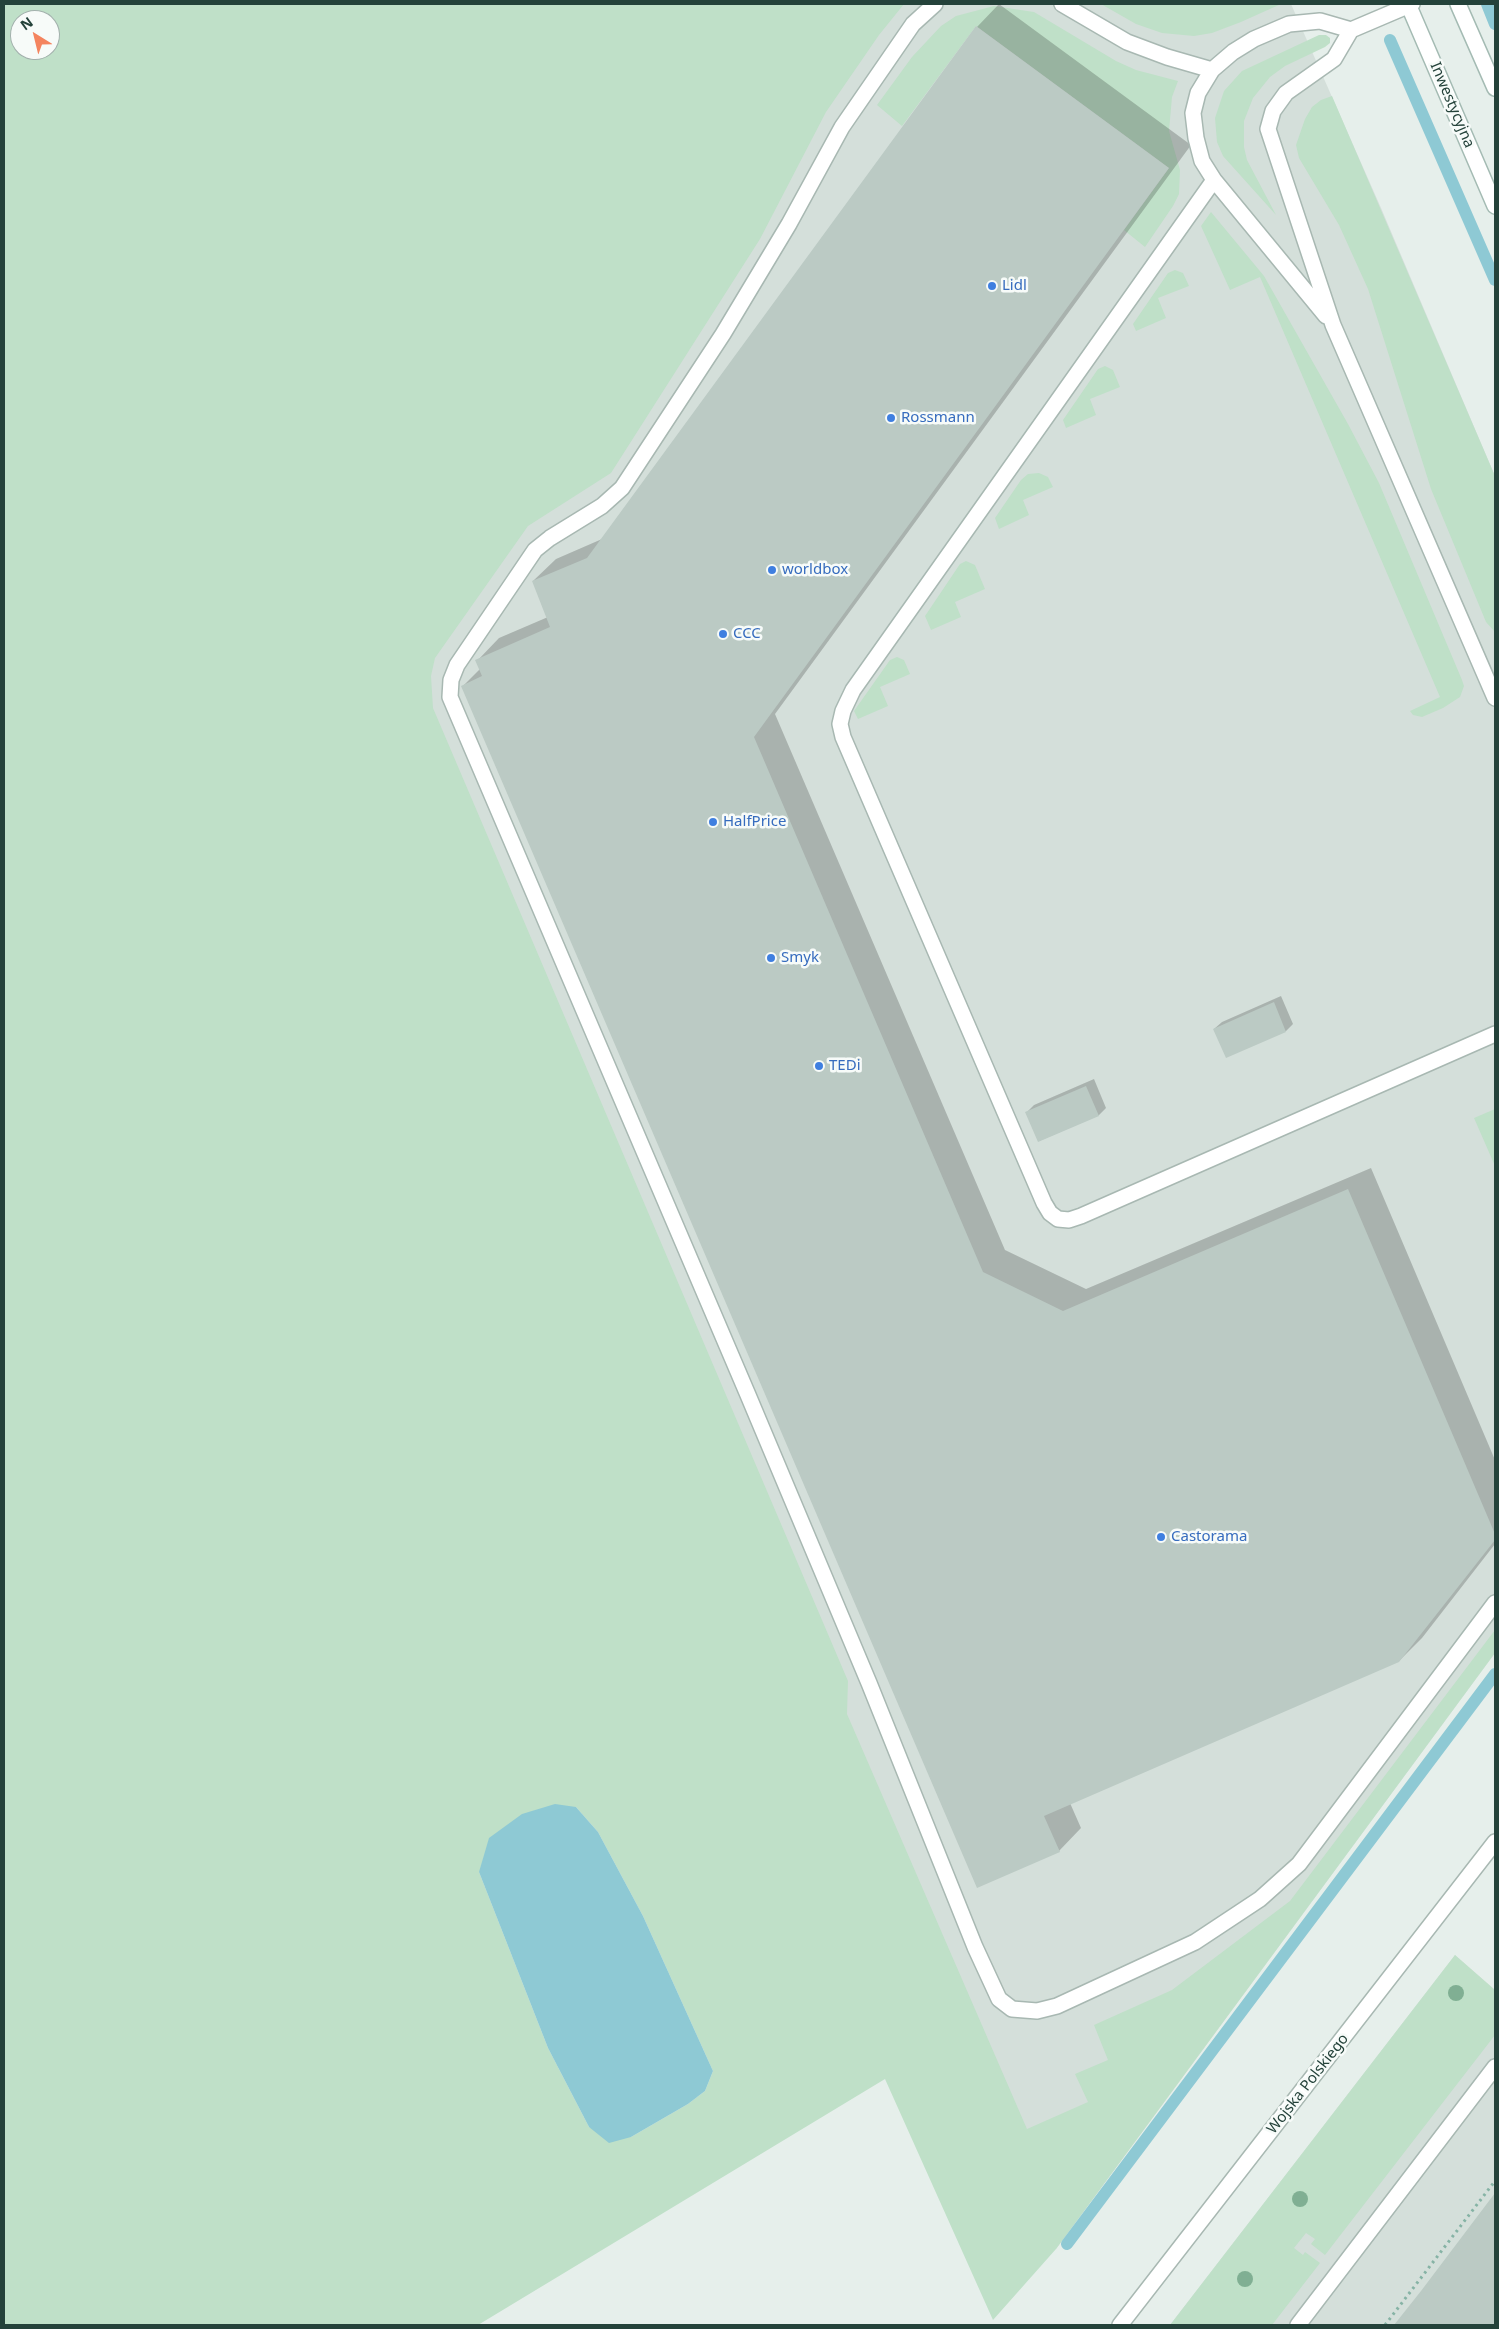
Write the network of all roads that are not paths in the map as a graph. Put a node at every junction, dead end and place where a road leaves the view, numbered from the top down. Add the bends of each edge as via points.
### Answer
1 (935, 4) edge
2 (1062, 4) edge
3 (1410, 4) edge
4 (1458, 4) edge
5 (1351, 30) junction
6 (1212, 70) junction
7 (1495, 88) edge
8 (1214, 180) junction
9 (1495, 206) edge
10 (1333, 325) junction
11 (1495, 698) edge
12 (1495, 1034) edge
13 (1495, 1603) edge
14 (1495, 1842) edge
15 (1495, 2067) edge
16 (1120, 2325) edge
17 (1298, 2325) edge

1 - 13 street via 913,24 842,127 723,334 622,488 602,506 535,550 457,665 451,680 450,697 752,1404 975,1948 999,1999 1012,2009 1037,2011 1057,2006 1195,1942 1260,1899 1299,1864
2 - 6 street via 1127,42
3 - 5 street
3 - 9 street, Inwestycyjna
4 - 7 street
5 - 6 street via 1320,21 1289,24 1254,39
5 - 10 street via 1334,58 1286,93 1273,111 1268,129
6 - 8 street via 1198,93 1194,113 1202,161
8 - 10 street
8 - 12 street via 853,690 840,724 843,737 1044,1203 1058,1219 1081,1216
10 - 11 street
14 - 16 street, Wojska Polskiego
15 - 17 street

